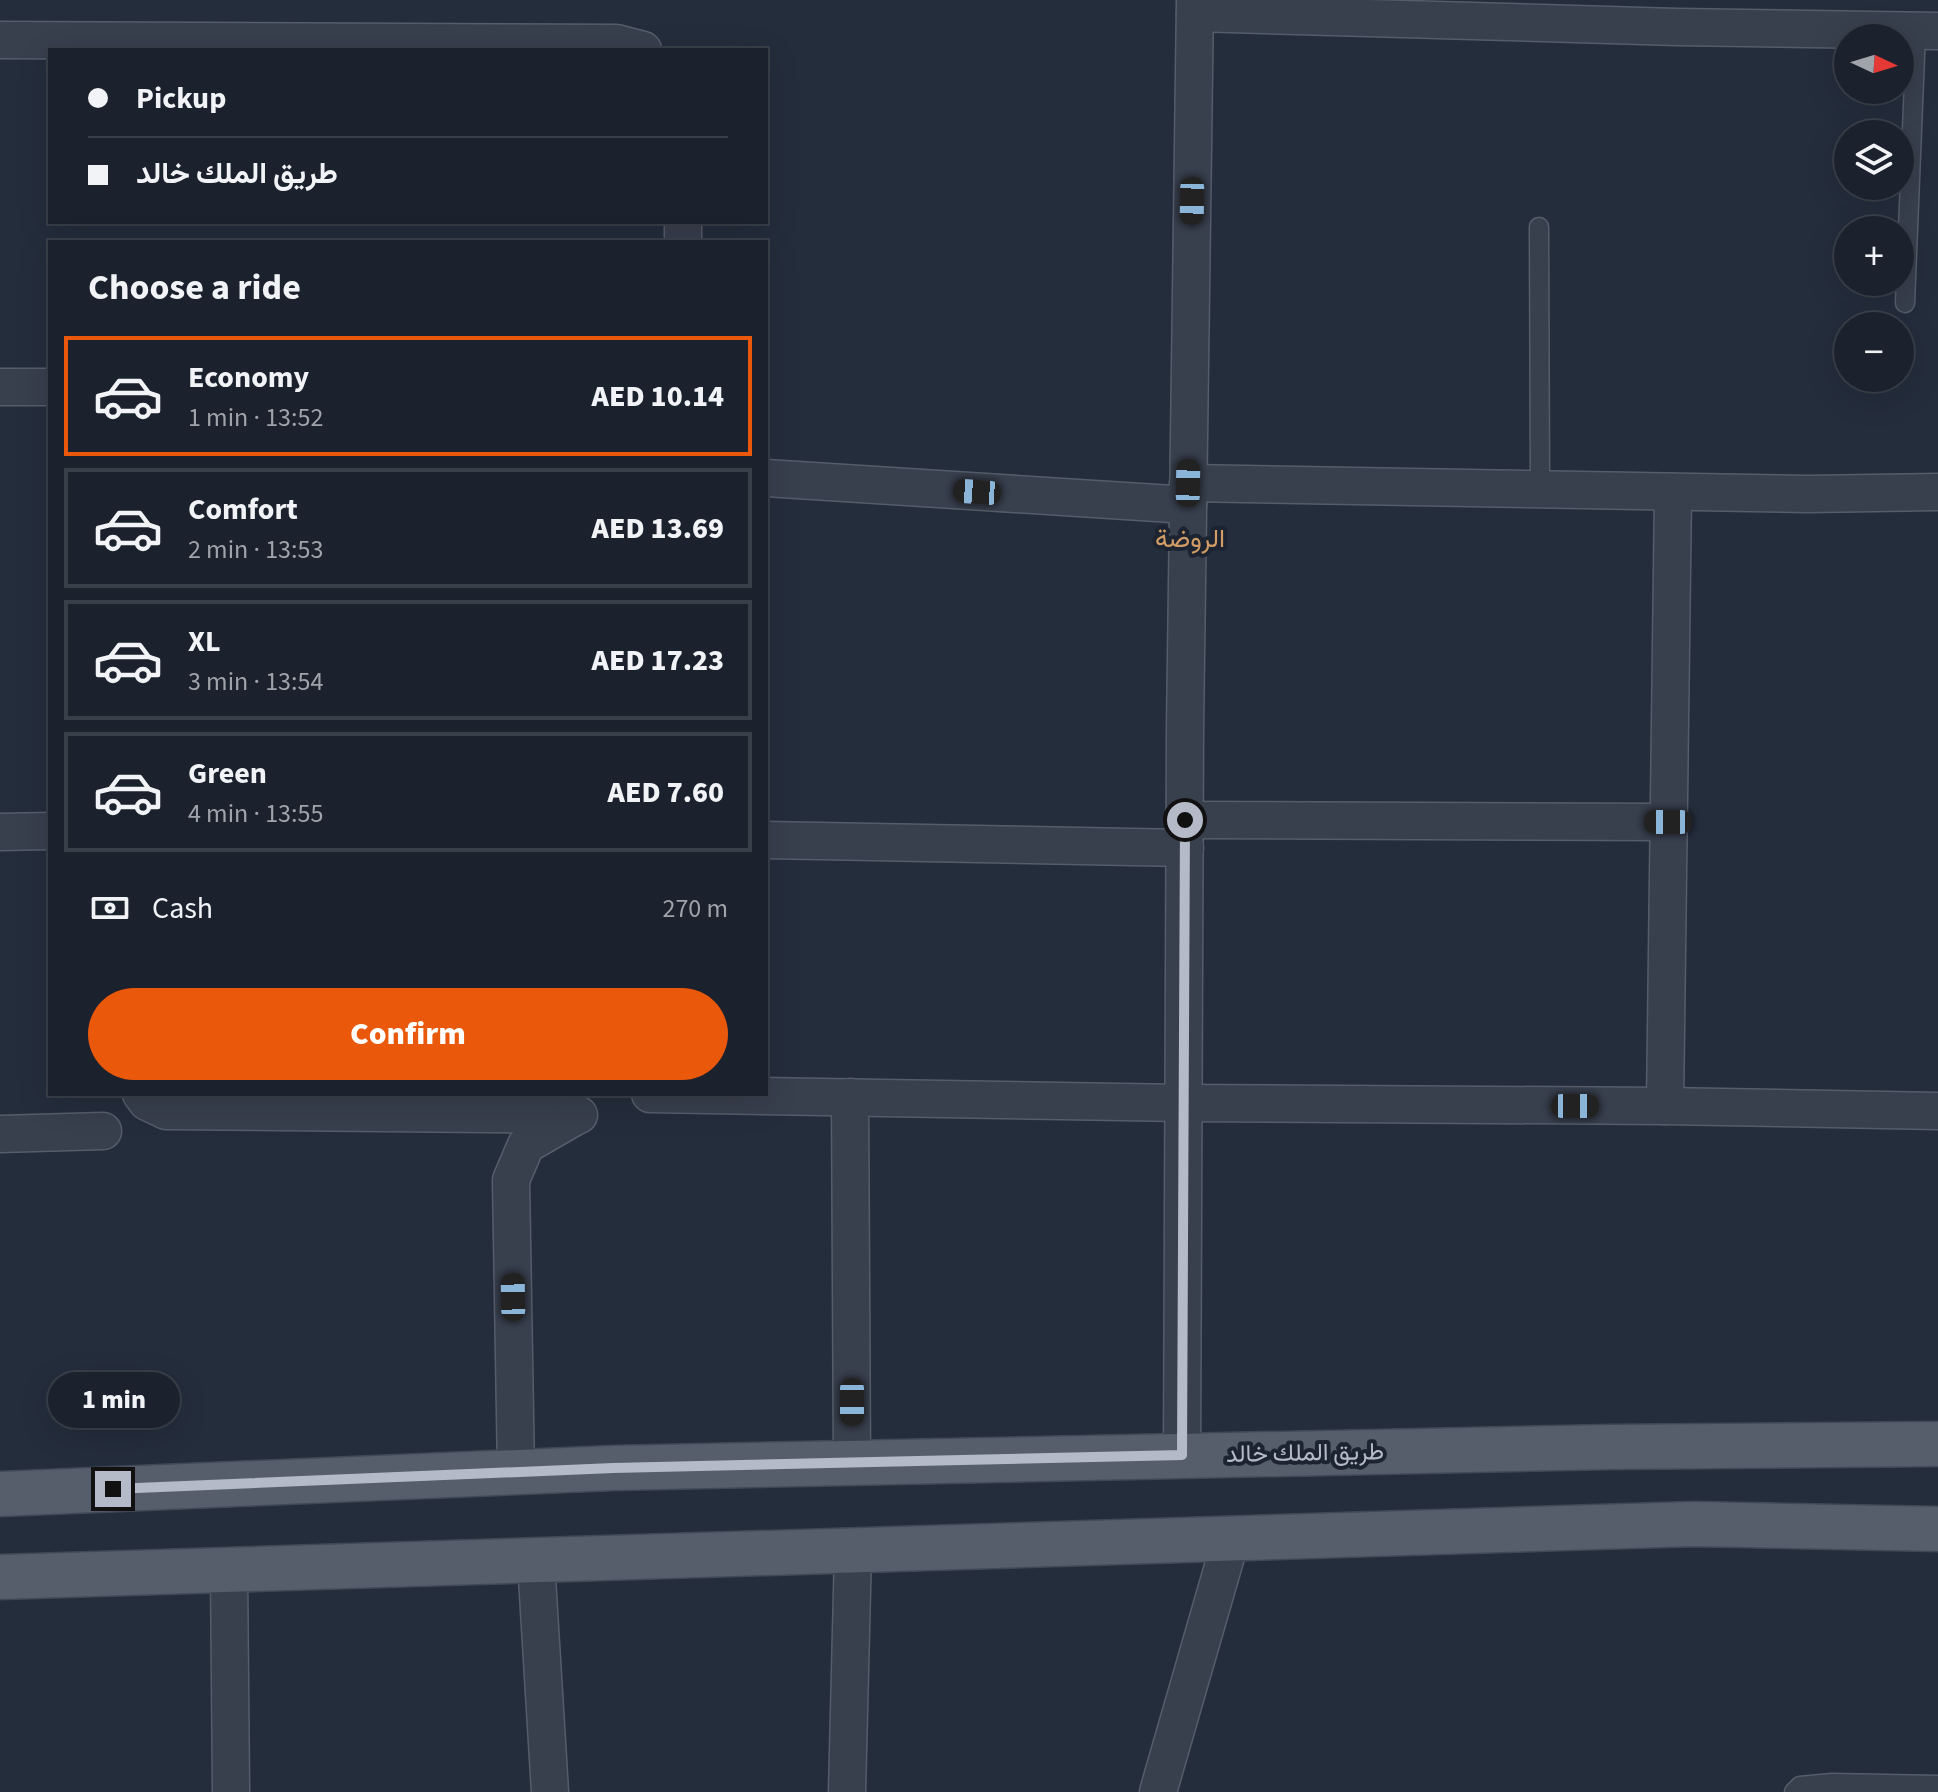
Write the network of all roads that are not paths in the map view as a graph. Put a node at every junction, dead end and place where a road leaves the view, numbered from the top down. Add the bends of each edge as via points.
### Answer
1 (1195, 6) edge
2 (1927, 31) edge
3 (0, 40) edge
4 (635, 48) edge
5 (1539, 227) dead end
6 (1905, 303) dead end
7 (0, 387) edge
8 (48, 387) edge
9 (768, 478) edge
10 (1540, 489) junction
11 (1673, 492) junction
12 (1938, 492) edge
13 (1188, 494) junction
14 (1668, 822) junction
15 (48, 831) edge
16 (0, 832) edge
17 (1185, 834) junction
18 (768, 840) edge
19 (142, 1096) edge
20 (768, 1096) edge
21 (850, 1097) junction
22 (1183, 1103) junction
23 (585, 1104) edge
24 (1665, 1106) junction
25 (1938, 1111) edge
26 (103, 1131) dead end
27 (0, 1134) edge
28 (1938, 1444) edge
29 (1182, 1455) junction
30 (852, 1463) junction
31 (516, 1473) junction
32 (0, 1494) edge
33 (1938, 1529) edge
34 (1231, 1539) junction
35 (853, 1551) junction
36 (536, 1561) junction
37 (229, 1570) junction
38 (0, 1577) edge
39 (1938, 1785) edge
40 (231, 1792) edge
41 (550, 1792) edge
42 (847, 1792) edge
43 (1158, 1792) edge
44 (1794, 1792) edge

1 - 2 street via 1677,27
1 - 13 street
2 - 6 lane
3 - 4 street via 616,43
5 - 10 lane
7 - 8 street
9 - 13 street
10 - 11 street
10 - 13 street
11 - 12 street
11 - 14 street
13 - 17 street
14 - 17 street
14 - 24 street
15 - 16 street
17 - 18 street
17 - 22 street
19 - 23 street via 166,1111
20 - 21 street
21 - 22 street
21 - 30 street
22 - 24 street
22 - 29 street
23 - 31 street via 526,1145 511,1180
24 - 25 street
26 - 27 street
28 - 29 main road, طريق الملك خالد
29 - 30 main road, طريق الملك خالد
30 - 31 main road, طريق الملك خالد
31 - 32 main road, طريق الملك خالد
33 - 34 main road via 1694,1524
34 - 35 main road
34 - 43 street
35 - 36 main road
35 - 42 street
36 - 37 main road
36 - 41 street
37 - 38 main road
37 - 40 street
39 - 44 lane via 1832,1783 1800,1786

